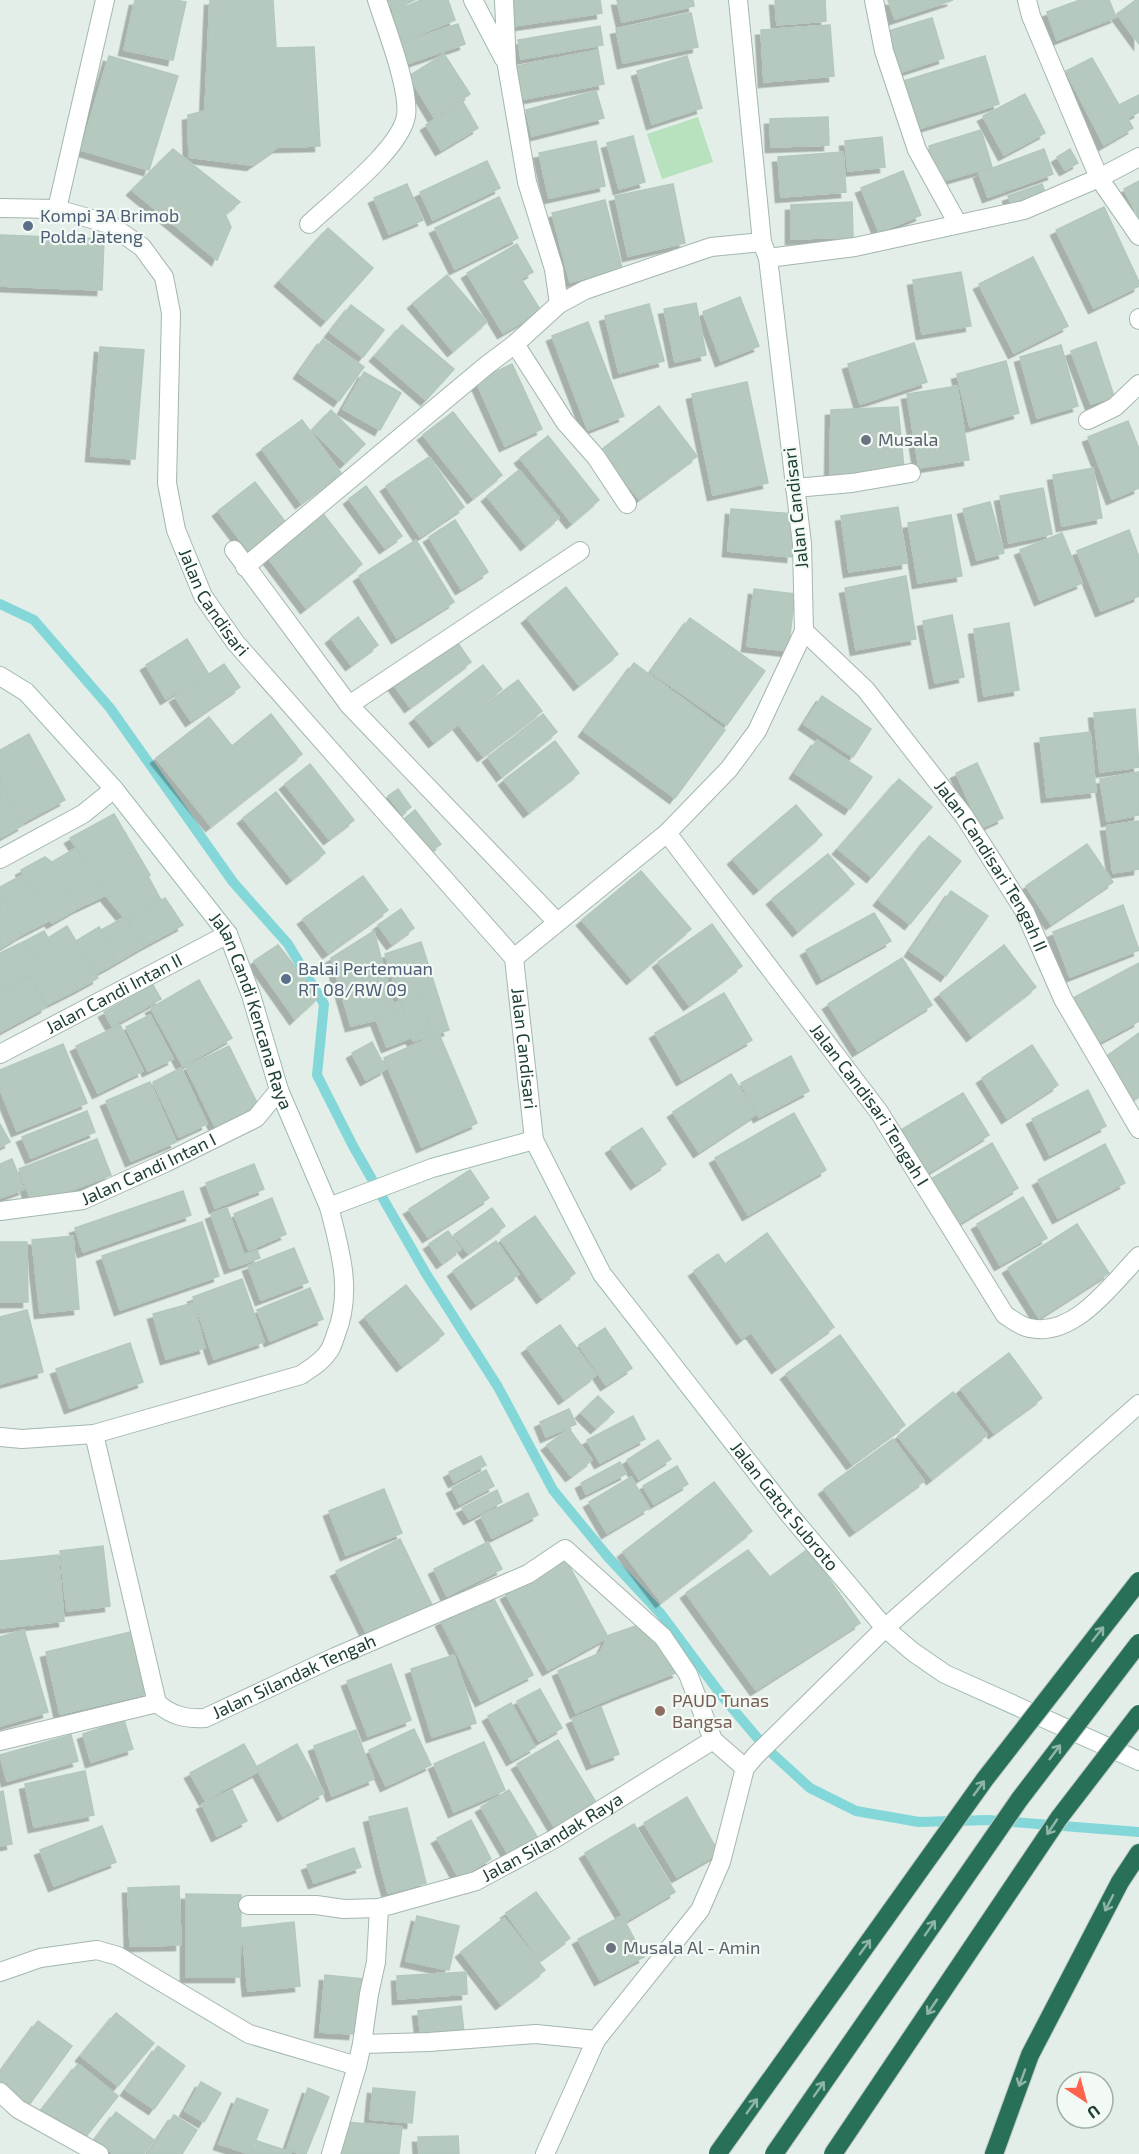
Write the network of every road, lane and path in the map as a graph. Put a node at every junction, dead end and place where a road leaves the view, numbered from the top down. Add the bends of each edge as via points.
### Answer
1 (105, 0) edge
2 (377, 0) edge
3 (473, 0) edge
4 (504, 0) edge
5 (738, 0) edge
6 (874, 0) edge
7 (1027, 0) edge
8 (507, 66) junction
9 (1139, 157) edge
10 (1099, 178) junction
11 (0, 208) edge
12 (57, 209) junction
13 (309, 224) dead end
14 (958, 225) junction
15 (1139, 237) edge
16 (765, 250) junction
17 (559, 304) junction
18 (515, 344) junction
19 (1139, 384) edge
20 (1088, 420) dead end
21 (911, 473) dead end
22 (795, 488) junction
23 (627, 504) dead end
24 (234, 550) dead end
25 (580, 551) dead end
26 (245, 567) junction
27 (804, 631) junction
28 (0, 676) edge
29 (349, 705) junction
30 (114, 789) junction
31 (667, 833) junction
32 (0, 859) edge
33 (557, 922) junction
34 (228, 934) junction
35 (514, 958) junction
36 (0, 1054) edge
37 (279, 1090) junction
38 (1139, 1130) edge
39 (534, 1140) junction
40 (329, 1207) junction
41 (0, 1211) edge
42 (1139, 1256) edge
43 (1139, 1404) edge
44 (94, 1434) junction
45 (0, 1437) edge
46 (1139, 1581) edge
47 (885, 1628) junction
48 (1139, 1642) edge
49 (157, 1703) junction
50 (1139, 1714) edge
51 (713, 1740) junction
52 (0, 1741) edge
53 (1139, 1761) edge
54 (751, 1762) junction
55 (1139, 1853) edge
56 (248, 1905) dead end
57 (379, 1908) junction
58 (0, 1972) edge
59 (596, 2040) junction
60 (362, 2044) junction
61 (357, 2066) junction
62 (0, 2092) edge
63 (99, 2154) edge
64 (331, 2154) edge
65 (545, 2154) edge
66 (718, 2154) edge
67 (774, 2154) edge
68 (833, 2154) edge
69 (994, 2154) edge

1 - 12 street
2 - 13 street via 404,89 406,116 381,158
3 - 8 street
4 - 8 street
5 - 16 street, Jalan Candisari
6 - 14 street via 884,51 917,150
7 - 10 street
8 - 17 street via 527,182 554,269
9 - 10 street
10 - 14 street via 1024,210
10 - 15 street
11 - 12 street, Jalan Candisari
12 - 35 street, Jalan Candisari via 109,224 142,247 164,277 171,314 167,483 176,530 203,596 236,642
14 - 16 street via 855,247
16 - 17 street via 711,247 585,290
16 - 22 street, Jalan Candisari
17 - 18 street
18 - 23 street via 565,422 596,457
18 - 26 street
19 - 20 street via 1115,407
21 - 22 street
22 - 27 street, Jalan Candisari via 802,544
24 - 26 street
25 - 29 street
26 - 29 street
27 - 31 street, Jalan Candisari via 757,731 729,769
27 - 38 street, Jalan Candisari Tengah II via 866,690 964,816 1025,912 1063,999
28 - 30 street, Jalan Candi Kencana Raya via 26,693
29 - 33 street
30 - 32 street via 83,814
30 - 34 street, Jalan Candi Kencana Raya
31 - 33 street, Jalan Candisari
31 - 42 street, Jalan Candisari Tengah I via 879,1112 1005,1315 1028,1328 1048,1330 1064,1325 1084,1312
33 - 35 street, Jalan Candisari
34 - 36 street, Jalan Candi Intan II
34 - 37 street, Jalan Candi Kencana Raya
35 - 39 street, Jalan Candisari
37 - 40 street, Jalan Candi Kencana Raya
37 - 41 street, Jalan Candi Intan I via 256,1118 83,1200
39 - 40 street via 432,1168
39 - 47 street, Jalan Gatot Subroto via 602,1274 788,1513
40 - 44 street, Jalan Candi Kencana Raya via 343,1261 345,1302 330,1350 317,1364 301,1375
43 - 47 street
44 - 45 street, Jalan Candi Kencana Raya
44 - 49 street
66 -> 46 highway, bridge via 985,1779
47 - 53 street, Jalan Gatot Subroto via 945,1674
47 - 54 street
67 -> 48 highway, bridge via 1019,1800
49 - 51 street, Jalan Silandak Tengah via 168,1713 186,1719 205,1719 335,1657 528,1574 565,1549 663,1637 688,1674
49 - 52 street
50 -> 68 highway, bridge via 1059,1818
51 - 54 street
51 - 57 street, Jalan Silandak Raya via 554,1839 476,1881
54 - 59 street via 721,1862 699,1910
55 -> 69 highway via 1030,2055
56 - 57 street, Jalan Silandak Raya
57 - 60 street via 376,1962
58 - 61 street via 40,1958 97,1950 118,1956 249,2034
59 - 60 street via 536,2034
59 - 65 street
60 - 61 street
61 - 64 street
62 - 63 street via 18,2109

